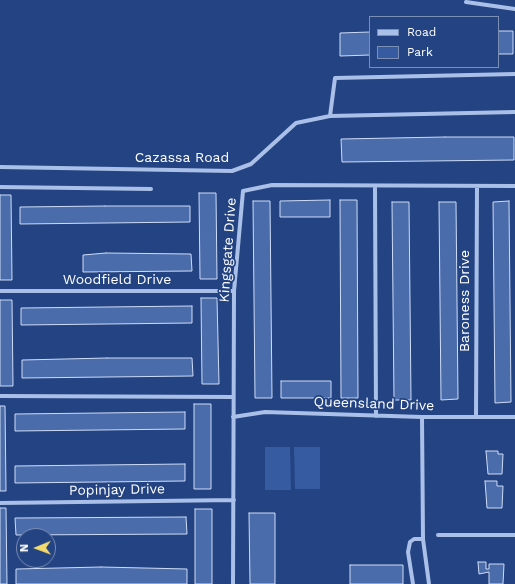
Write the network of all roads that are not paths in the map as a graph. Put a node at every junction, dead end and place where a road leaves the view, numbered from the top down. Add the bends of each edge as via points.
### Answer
1 (466, 2) dead end
2 (515, 9) edge
3 (515, 74) edge
4 (515, 112) edge
5 (330, 116) junction
6 (0, 167) edge
7 (375, 186) junction
8 (477, 186) junction
9 (515, 186) edge
10 (0, 187) edge
11 (151, 189) dead end
12 (0, 291) edge
13 (234, 292) junction
14 (0, 396) edge
15 (233, 397) junction
16 (376, 416) junction
17 (476, 416) junction
18 (515, 416) edge
19 (233, 417) junction
20 (422, 417) junction
21 (234, 500) junction
22 (0, 503) edge
23 (438, 535) dead end
24 (515, 535) edge
25 (423, 539) junction
26 (233, 584) edge
27 (413, 584) edge
28 (429, 584) edge

1 - 2 street
3 - 5 street via 335,78
4 - 5 street, Cazassa Road
5 - 6 street, Cazassa Road via 296,123 251,164 232,171
7 - 8 street, Kingsgate Drive
7 - 13 street, Kingsgate Drive via 272,185 243,191
7 - 16 street
8 - 9 street, Kingsgate Drive
8 - 17 street, Baroness Drive
10 - 11 street
12 - 13 street, Woodfield Drive
13 - 15 street, Kingsgate Drive
14 - 15 street
15 - 19 street, Kingsgate Drive
16 - 19 street, Queensland Drive via 264,412
16 - 20 street, Queensland Drive
17 - 18 street, Queensland Drive
17 - 20 street, Queensland Drive
19 - 21 street, Kingsgate Drive
20 - 25 street
21 - 22 street, Popinjay Drive
21 - 26 street, Kingsgate Drive
23 - 24 street
25 - 27 street via 414,539 410,542 408,552
25 - 28 street

